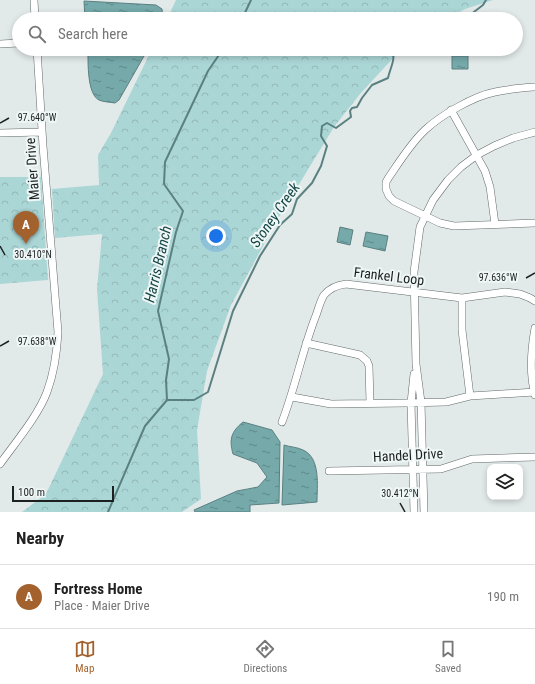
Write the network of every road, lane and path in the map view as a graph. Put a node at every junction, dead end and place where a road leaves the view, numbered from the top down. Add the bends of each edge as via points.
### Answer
1 (34, 0) edge
2 (35, 12) edge
3 (0, 44) edge
4 (12, 44) edge
5 (37, 56) edge
6 (535, 87) edge
7 (452, 110) junction
8 (42, 132) junction
9 (535, 132) edge
10 (0, 133) edge
11 (477, 155) junction
12 (425, 217) junction
13 (535, 223) edge
14 (495, 224) junction
15 (414, 292) junction
16 (462, 298) junction
17 (535, 301) edge
18 (535, 328) edge
19 (306, 343) junction
20 (416, 364) junction
21 (535, 393) edge
22 (470, 396) junction
23 (292, 397) junction
24 (411, 402) junction
25 (421, 402) junction
26 (370, 403) junction
27 (282, 422) dead end
28 (535, 457) edge
29 (0, 464) edge
30 (413, 469) junction
31 (423, 469) junction
32 (329, 471) dead end
33 (414, 512) edge
34 (424, 512) edge

1 - 2 street
3 - 4 street
5 - 8 street, Maier Drive
6 - 7 street via 493,92
7 - 11 street
7 - 12 street via 424,131 386,182 386,189 394,201
8 - 10 street
8 - 29 street, Maier Drive via 58,332 57,352 47,393
9 - 11 street via 513,138
11 - 12 street via 448,180 433,200
11 - 14 street via 490,188
12 - 14 street via 454,226
12 - 15 street via 420,227
13 - 14 street
15 - 16 street, Frankel Loop
15 - 19 street, Frankel Loop via 346,284 330,289 324,296
15 - 20 street
16 - 17 street, Frankel Loop via 505,292 520,294
16 - 22 street via 462,330
18 - 21 street via 531,346
19 - 23 street, Frankel Loop
19 - 26 street via 364,357 369,366
20 - 24 street
20 - 25 street
21 - 22 street
22 - 25 street via 446,402
23 - 26 street via 331,404
23 - 27 street, Frankel Loop
24 - 25 street
24 - 26 street
24 - 30 street
25 - 31 street
28 - 31 street, Handel Drive via 472,459 441,469
30 - 31 street, Handel Drive
30 - 32 street, Handel Drive
30 - 33 street
31 - 34 street

